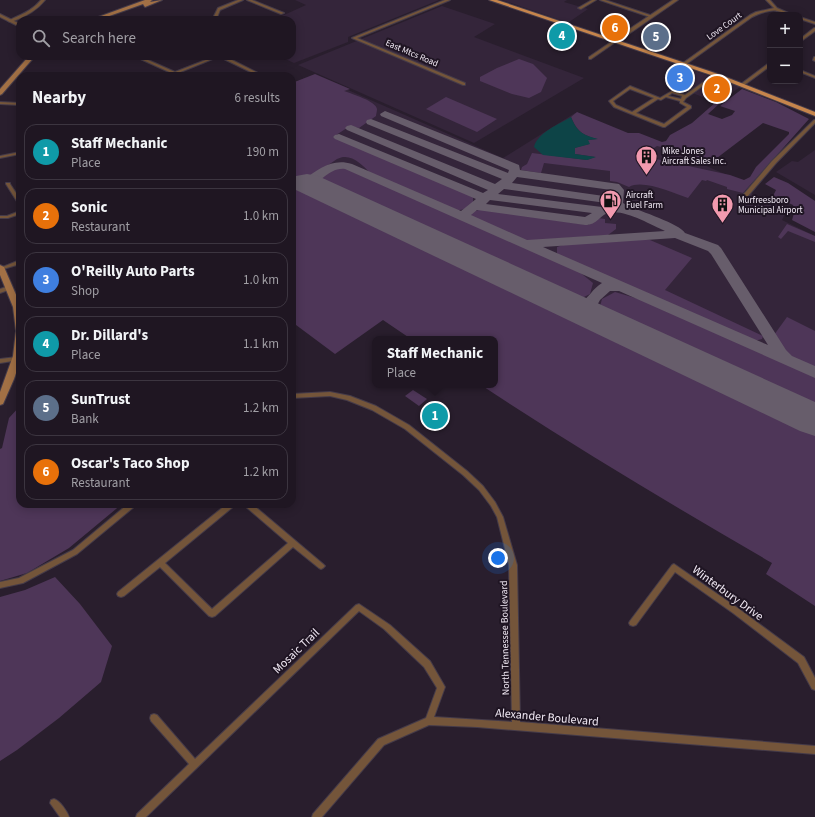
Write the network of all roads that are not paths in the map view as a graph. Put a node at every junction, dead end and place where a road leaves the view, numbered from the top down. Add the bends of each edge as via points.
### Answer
1 (43, 0) edge
2 (160, 0) edge
3 (241, 0) edge
4 (249, 0) edge
5 (448, 0) edge
6 (492, 0) edge
7 (594, 0) edge
8 (602, 0) edge
9 (676, 0) edge
10 (768, 0) edge
11 (147, 1) edge
12 (580, 8) dead end
13 (776, 9) junction
14 (784, 12) edge
15 (282, 13) dead end
16 (0, 15) edge
17 (24, 16) edge
18 (104, 16) edge
19 (111, 16) edge
20 (216, 16) edge
21 (651, 16) junction
22 (16, 19) edge
23 (803, 19) edge
24 (10, 21) junction
25 (815, 23) edge
26 (16, 24) edge
27 (815, 29) edge
28 (803, 39) edge
29 (615, 41) junction
30 (590, 58) dead end
31 (22, 60) edge
32 (29, 60) edge
33 (147, 60) edge
34 (208, 60) edge
35 (229, 60) edge
36 (684, 64) junction
37 (767, 66) edge
38 (18, 72) edge
39 (173, 72) edge
40 (178, 72) edge
41 (254, 72) edge
42 (803, 73) edge
43 (16, 74) edge
44 (716, 75) junction
45 (815, 77) edge
46 (464, 84) dead end
47 (0, 85) edge
48 (742, 85) junction
49 (0, 93) edge
50 (665, 96) junction
51 (686, 96) junction
52 (657, 98) junction
53 (681, 100) junction
54 (0, 103) edge
55 (16, 104) edge
56 (633, 113) junction
57 (815, 114) edge
58 (815, 120) edge
59 (16, 154) edge
60 (0, 157) edge
61 (8, 184) dead end
62 (16, 197) edge
63 (740, 202) dead end
64 (16, 214) edge
65 (0, 217) edge
66 (16, 263) edge
67 (0, 268) edge
68 (9, 288) junction
69 (0, 291) edge
70 (16, 301) edge
71 (16, 359) edge
72 (0, 361) edge
73 (16, 362) edge
74 (296, 396) edge
75 (0, 402) edge
76 (128, 508) edge
77 (227, 508) edge
78 (252, 508) edge
79 (292, 543) junction
80 (160, 563) junction
81 (321, 566) dead end
82 (0, 585) edge
83 (121, 594) dead end
84 (633, 623) dead end
85 (815, 686) edge
86 (154, 718) dead end
87 (429, 721) junction
88 (516, 726) junction
89 (815, 750) edge
90 (194, 764) junction
91 (54, 803) dead end
92 (64, 817) edge
93 (140, 817) edge
94 (316, 817) edge

1 - 17 street via 38,7
2 - 11 main road
3 - 20 street via 219,9
4 - 15 street
5 - 46 street, East Mtcs Road via 354,38
6 - 29 main road
7 - 12 street
8 - 21 street
9 - 21 street
10 - 13 street
11 - 18 main road
11 - 19 main road
13 - 14 street
13 - 36 street, Love Court via 757,12 750,16
16 - 24 street
21 - 29 street
22 - 24 street
23 - 25 street
24 - 26 street
27 - 28 street
29 - 30 street
29 - 36 main road
31 - 47 main road
32 - 38 main road
33 - 39 street
34 - 40 street
35 - 41 street
36 - 44 main road
37 - 48 street
42 - 45 street
43 - 49 main road
44 - 48 main road
44 - 51 street
48 - 57 main road
50 - 51 street via 672,92
50 - 52 street
50 - 53 street
51 - 53 street
52 - 56 street
52 - 56 street via 630,87 611,101 615,106
53 - 56 street via 690,107 664,126
54 - 55 street
58 - 63 street
59 - 60 street
61 - 62 street
64 - 65 street
66 - 67 street
67 - 68 main road
68 - 69 street
68 - 70 main road
71 - 72 street
73 - 75 main road
74 - 88 street, North Tennessee Boulevard via 330,394 374,408 407,427 465,473 493,504 500,516 512,564
76 - 82 street via 75,552 20,581
77 - 80 street
78 - 79 street
79 - 80 street via 212,614
79 - 81 street
80 - 83 street
84 - 85 street, Winterbury Drive via 674,567 801,660
86 - 90 street
87 - 88 street, Alexander Boulevard
87 - 90 street, Mosaic Trail via 441,687 426,664 387,627 359,607
87 - 94 street, Alexander Boulevard via 380,742
88 - 89 street, Alexander Boulevard
90 - 93 street, Mosaic Trail
91 - 92 street

